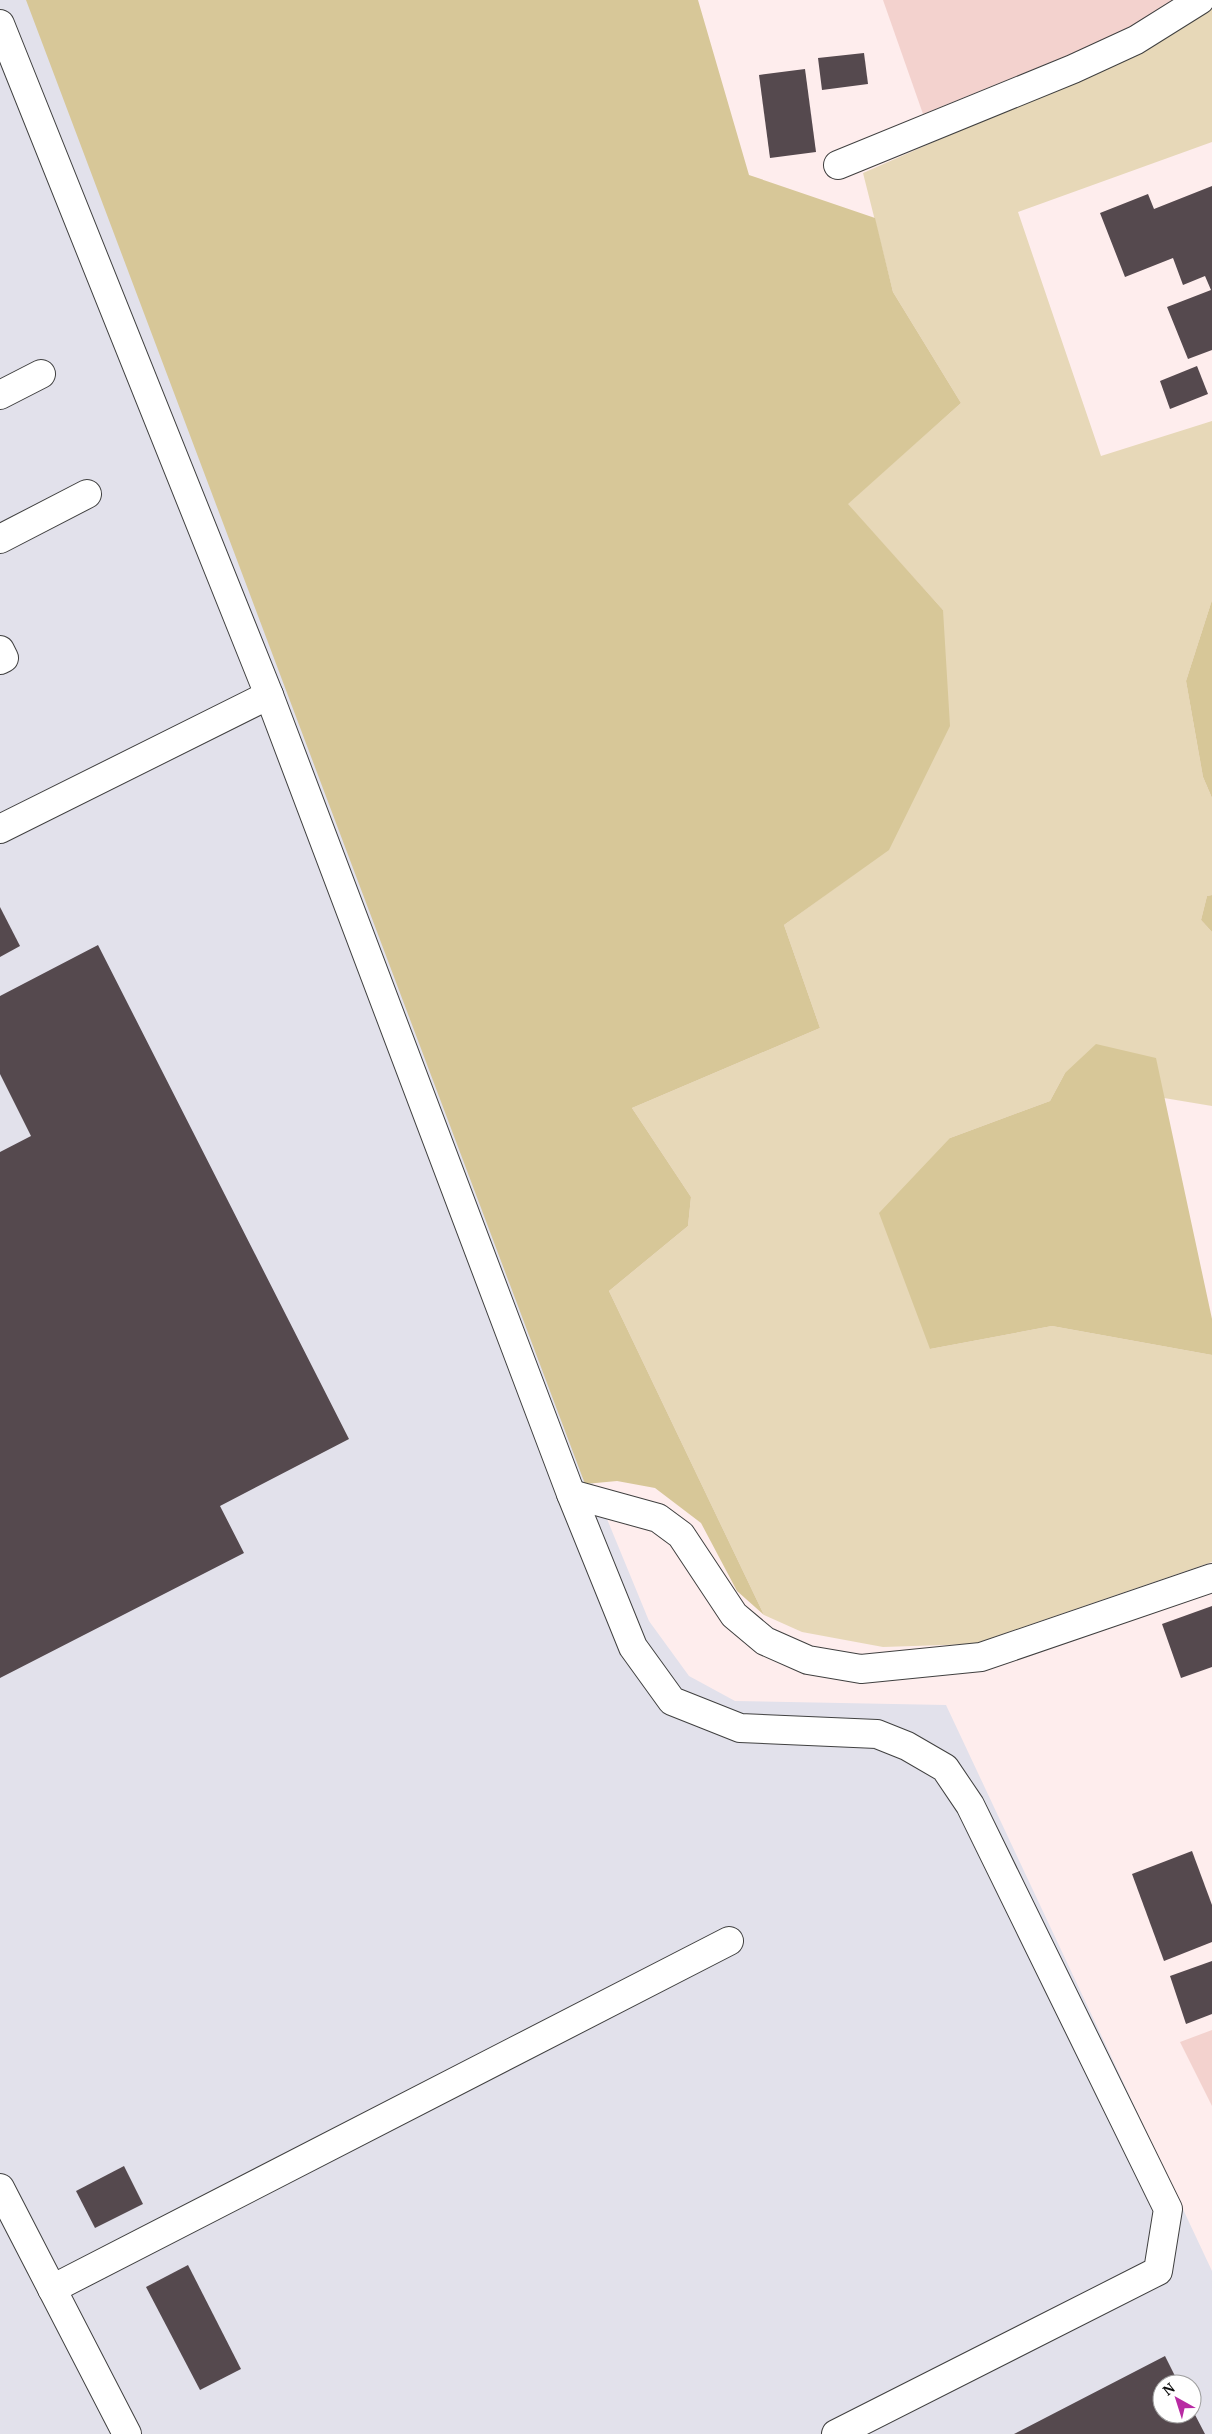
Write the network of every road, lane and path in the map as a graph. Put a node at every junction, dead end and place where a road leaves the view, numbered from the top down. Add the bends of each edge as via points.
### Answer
1 (1200, 0) edge
2 (0, 24) edge
3 (838, 165) dead end
4 (41, 374) dead end
5 (0, 395) edge
6 (87, 494) dead end
7 (0, 539) edge
8 (0, 650) edge
9 (0, 660) edge
10 (268, 695) junction
11 (0, 829) edge
12 (572, 1494) junction
13 (1212, 1578) edge
14 (729, 1941) dead end
15 (0, 2188) edge
16 (52, 2289) junction
17 (127, 2434) edge
18 (836, 2434) edge

1 - 3 street via 1136,40 1073,70
2 - 10 street
4 - 5 street
6 - 7 street
8 - 9 street via 4,658
10 - 11 street
10 - 12 street
12 - 13 street via 658,1518 680,1535 734,1615 766,1641 808,1660 861,1668 980,1657
12 - 18 street via 633,1647 672,1701 740,1728 877,1734 907,1746 944,1768 970,1805 1168,2209 1158,2271
14 - 16 street
15 - 16 street
16 - 17 street

